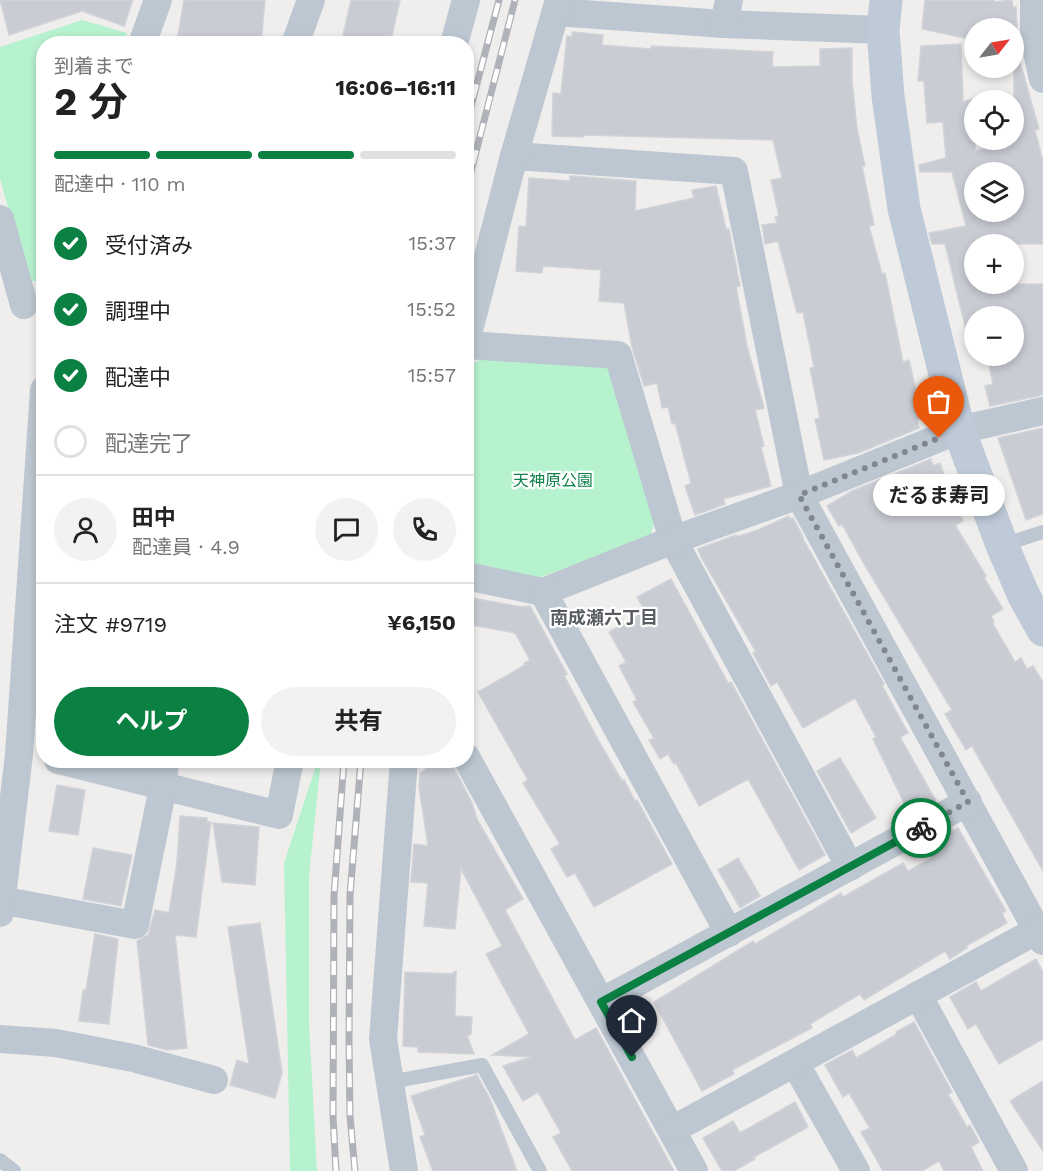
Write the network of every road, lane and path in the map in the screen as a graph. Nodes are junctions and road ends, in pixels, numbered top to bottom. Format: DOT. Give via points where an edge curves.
graph roads {
  1 [pos="158,0"];
  2 [pos="311,0"];
  3 [pos="466,0"];
  4 [pos="1034,0"];
  5 [pos="557,6"];
  6 [pos="726,12"];
  7 [pos="884,15"];
  8 [pos="145,36"];
  9 [pos="298,36"];
  10 [pos="456,36"];
  11 [pos="1043,79"];
  12 [pos="514,156"];
  13 [pos="0,219"];
  14 [pos="23,306"];
  15 [pos="474,313"];
  16 [pos="474,345"];
  17 [pos="1043,411"];
  18 [pos="959,430"];
  19 [pos="799,495"];
  20 [pos="36,517"];
  21 [pos="1043,532"];
  22 [pos="673,540"];
  23 [pos="1002,545"];
  24 [pos="474,578"];
  25 [pos="543,592"];
  26 [pos="1043,630"];
  27 [pos="21,756"];
  28 [pos="119,768"];
  29 [pos="288,768"];
  30 [pos="403,768"];
  31 [pos="472,768"];
  32 [pos="164,774"];
  33 [pos="968,802"];
  34 [pos="850,867"];
  35 [pos="1,904"];
  36 [pos="1041,932"];
  37 [pos="729,933"];
  38 [pos="918,995"];
  39 [pos="601,1002"];
  40 [pos="0,1039"];
  41 [pos="795,1063"];
  42 [pos="214,1080"];
  43 [pos="390,1082"];
  44 [pos="672,1130"];
  45 [pos="0,1160"];
  46 [pos="14,1171"];
  47 [pos="404,1171"];
  48 [pos="540,1171"];
  49 [pos="694,1171"];
  50 [pos="856,1171"];
  51 [pos="1014,1171"];
  1 -- 8 [label="street"];
  2 -- 9 [label="street"];
  3 -- 10 [label="street"];
  4 -- 11 [label="street" via="1034,39"];
  5 -- 6 [label="street"];
  5 -- 12 [label="street"];
  6 -- 7 [label="street"];
  7 -- 18 [label="street" via="888,96 904,209"];
  12 -- 15 [label="street"];
  12 -- 19 [label="street" via="734,171"];
  13 -- 14 [label="street"];
  16 -- 22 [label="street" via="618,355"];
  17 -- 18 [label="street"];
  18 -- 19 [label="street"];
  18 -- 23 [label="street"];
  19 -- 22 [label="street"];
  19 -- 33 [label="street"];
  20 -- 27 [label="street"];
  21 -- 23 [label="lane"];
  22 -- 25 [label="street"];
  22 -- 34 [label="street"];
  23 -- 26 [label="street"];
  24 -- 25 [label="street"];
  25 -- 37 [label="street"];
  27 -- 35 [label="street"];
  28 -- 32 [label="street"];
  29 -- 32 [label="street" via="279,816"];
  30 -- 43 [label="street" via="383,1039"];
  31 -- 39 [label="street"];
  32 -- 35 [label="street" via="135,925"];
  33 -- 34 [label="street"];
  33 -- 36 [label="street"];
  34 -- 37 [label="street"];
  36 -- 38 [label="street"];
  37 -- 39 [label="street"];
  38 -- 41 [label="street"];
  38 -- 51 [label="street"];
  39 -- 44 [label="street"];
  40 -- 42 [label="street" via="56,1043"];
  41 -- 44 [label="street"];
  41 -- 50 [label="street"];
  43 -- 47 [label="street"];
  43 -- 48 [label="lane" via="482,1065"];
  44 -- 49 [label="street"];
  45 -- 46 [label="lane"];
}
